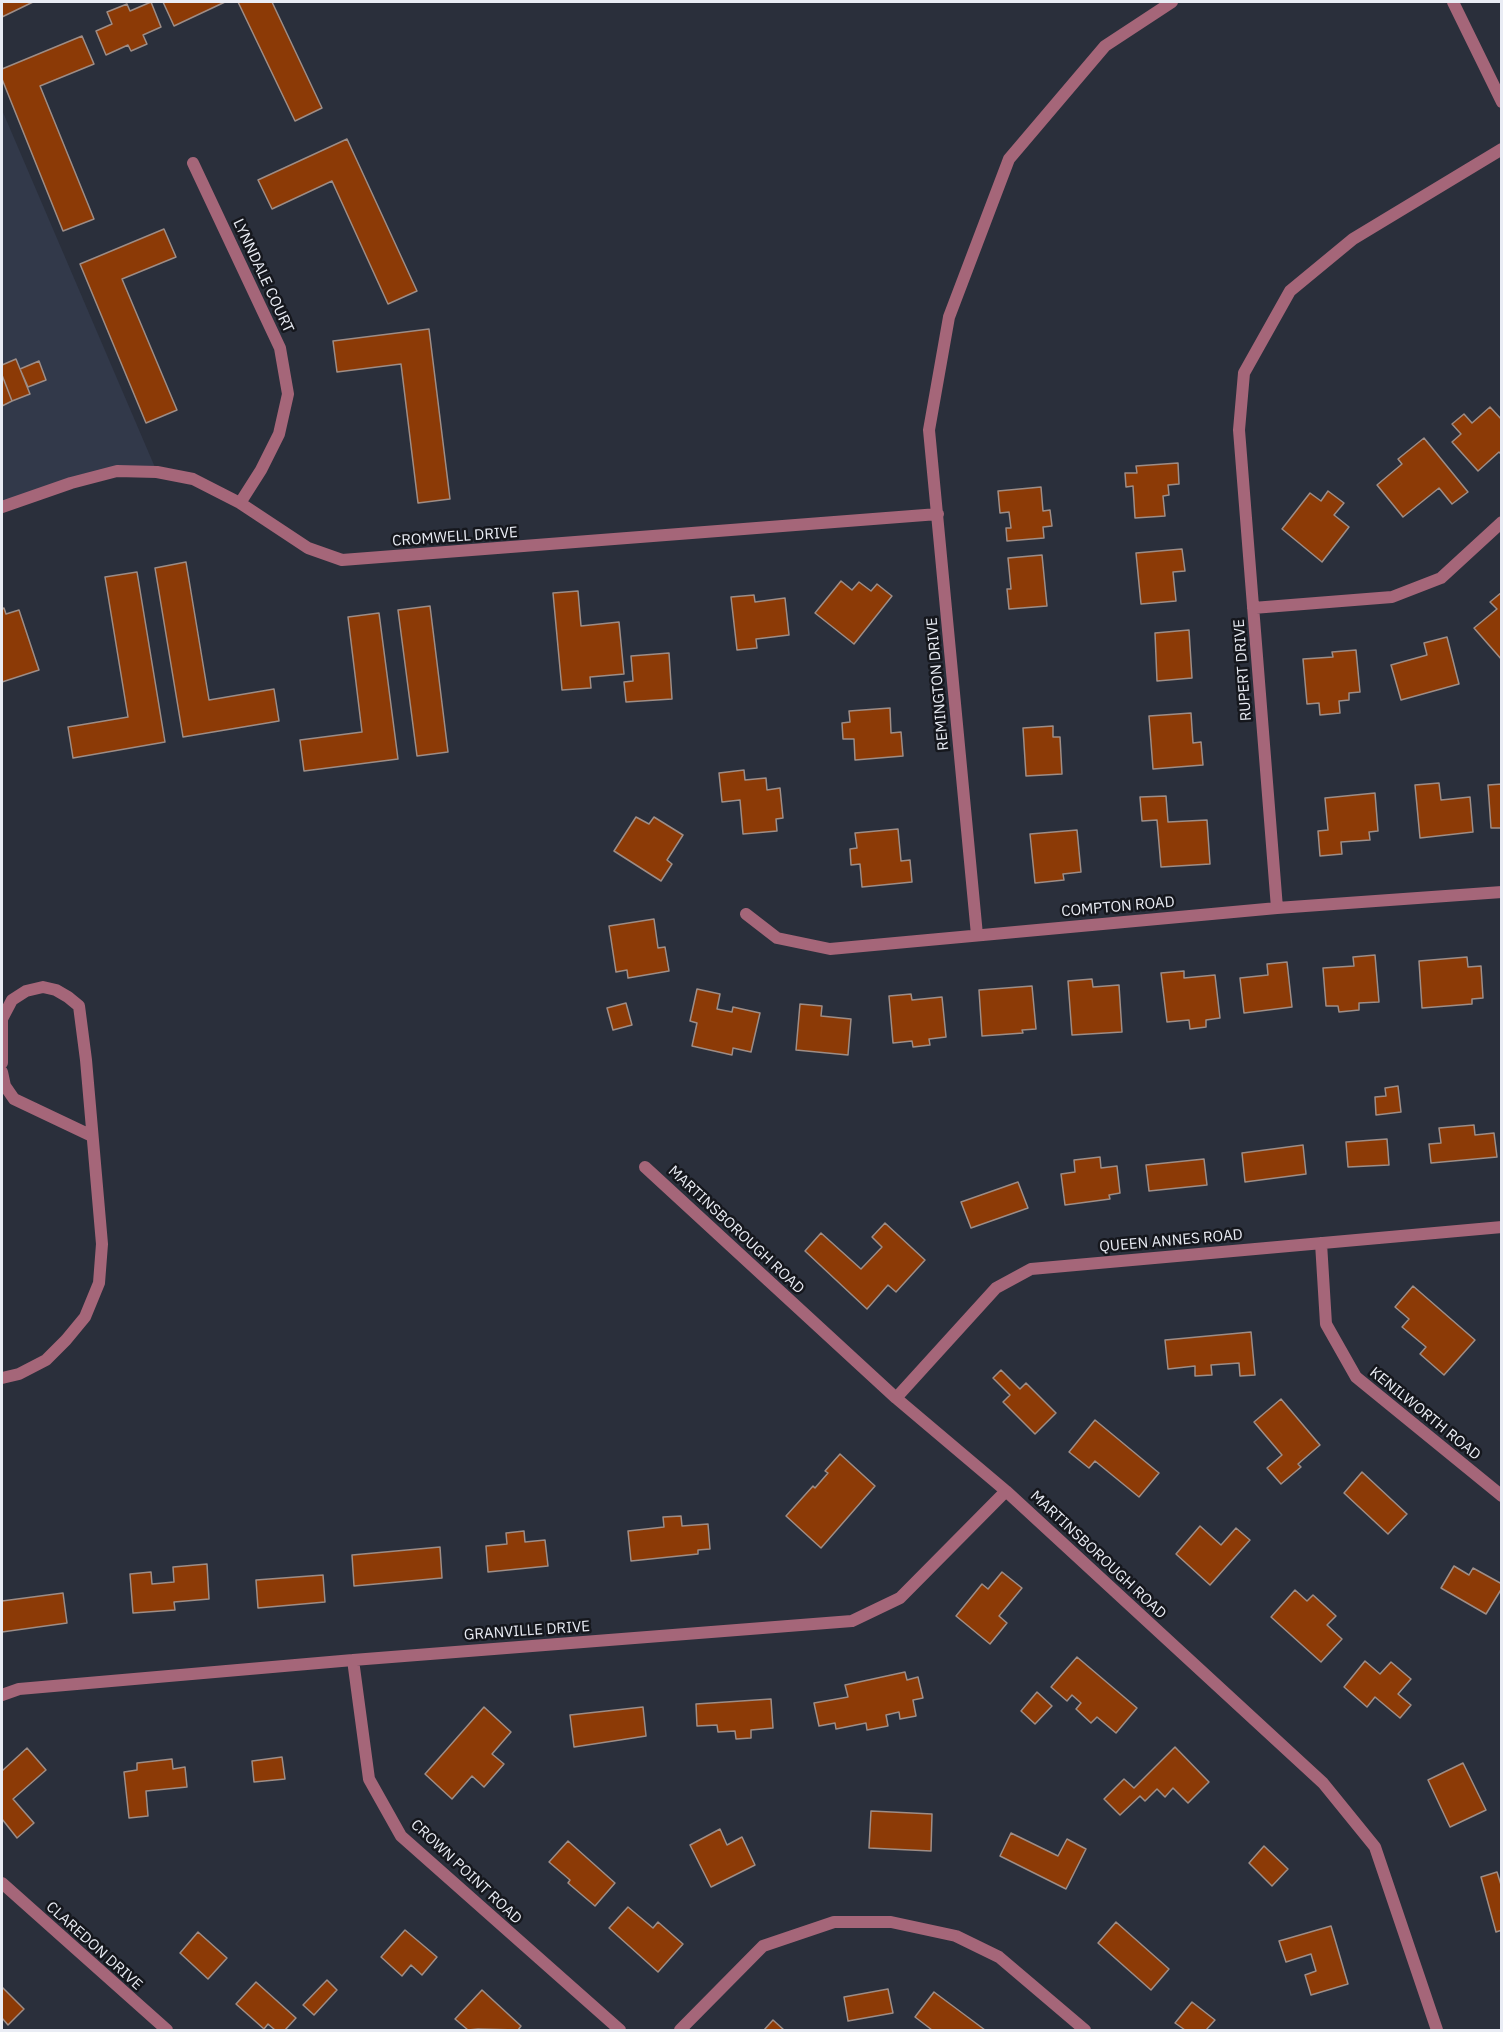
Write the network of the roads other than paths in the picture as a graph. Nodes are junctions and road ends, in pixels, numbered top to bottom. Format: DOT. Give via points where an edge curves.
graph roads {
  1 [pos="1172,2"];
  2 [pos="1453,2"];
  3 [pos="1502,102"];
  4 [pos="1502,149"];
  5 [pos="194,163"];
  6 [pos="240,502"];
  7 [pos="2,507"];
  8 [pos="938,514"];
  9 [pos="1502,522"];
  10 [pos="1253,608"];
  11 [pos="1502,892"];
  12 [pos="1277,908"];
  13 [pos="746,914"];
  14 [pos="977,935"];
  15 [pos="2,1063"];
  16 [pos="2,1072"];
  17 [pos="92,1136"];
  18 [pos="645,1167"];
  19 [pos="1502,1227"];
  20 [pos="1321,1243"];
  21 [pos="2,1378"];
  22 [pos="896,1398"];
  23 [pos="1006,1491"];
  24 [pos="1502,1496"];
  25 [pos="353,1660"];
  26 [pos="2,1695"];
  27 [pos="2,1883"];
  28 [pos="167,2031"];
  29 [pos="620,2031"];
  30 [pos="680,2031"];
  31 [pos="1085,2031"];
  32 [pos="1437,2031"];
  1 -- 8 [label="street, REMINGTON DRIVE" via="1105,46 1009,159 949,317 928,430"];
  2 -- 3 [label="street"];
  4 -- 10 [label="street, RUPERT DRIVE" via="1353,239 1290,291 1244,373 1239,430"];
  5 -- 6 [label="street, LYNNDALE COURT" via="280,348 288,394 279,434"];
  6 -- 7 [label="street, CROMWELL DRIVE" via="193,479 158,472 117,471"];
  6 -- 8 [label="street, CROMWELL DRIVE" via="308,548 342,560"];
  8 -- 14 [label="street, REMINGTON DRIVE"];
  9 -- 10 [label="street" via="1441,578 1392,597"];
  10 -- 12 [label="street, RUPERT DRIVE"];
  11 -- 12 [label="street, COMPTON ROAD"];
  12 -- 14 [label="street, COMPTON ROAD"];
  13 -- 14 [label="street, COMPTON ROAD" via="777,938 830,949"];
  15 -- 17 [label="street" via="2,1019 12,1000 43,987 68,997 79,1006"];
  16 -- 17 [label="street" via="4,1086 14,1100"];
  17 -- 21 [label="street" via="102,1244 99,1283 85,1317 46,1360"];
  18 -- 22 [label="street, MARTINSBOROUGH ROAD"];
  19 -- 20 [label="street, QUEEN ANNES ROAD"];
  20 -- 22 [label="street, QUEEN ANNES ROAD" via="1031,1269 996,1288"];
  20 -- 24 [label="street, KENILWORTH ROAD" via="1326,1324 1356,1377"];
  22 -- 23 [label="street, MARTINSBOROUGH ROAD"];
  23 -- 25 [label="street, GRANVILLE DRIVE" via="900,1598 852,1621"];
  23 -- 32 [label="street, MARTINSBOROUGH ROAD" via="1323,1783 1375,1847"];
  25 -- 26 [label="street, GRANVILLE DRIVE" via="19,1689"];
  25 -- 29 [label="street, CROWN POINT ROAD" via="369,1779 401,1836"];
  27 -- 28 [label="street, CLAREDON DRIVE"];
  30 -- 31 [label="street" via="763,1947 834,1922 891,1922 956,1936 999,1957"];
}
